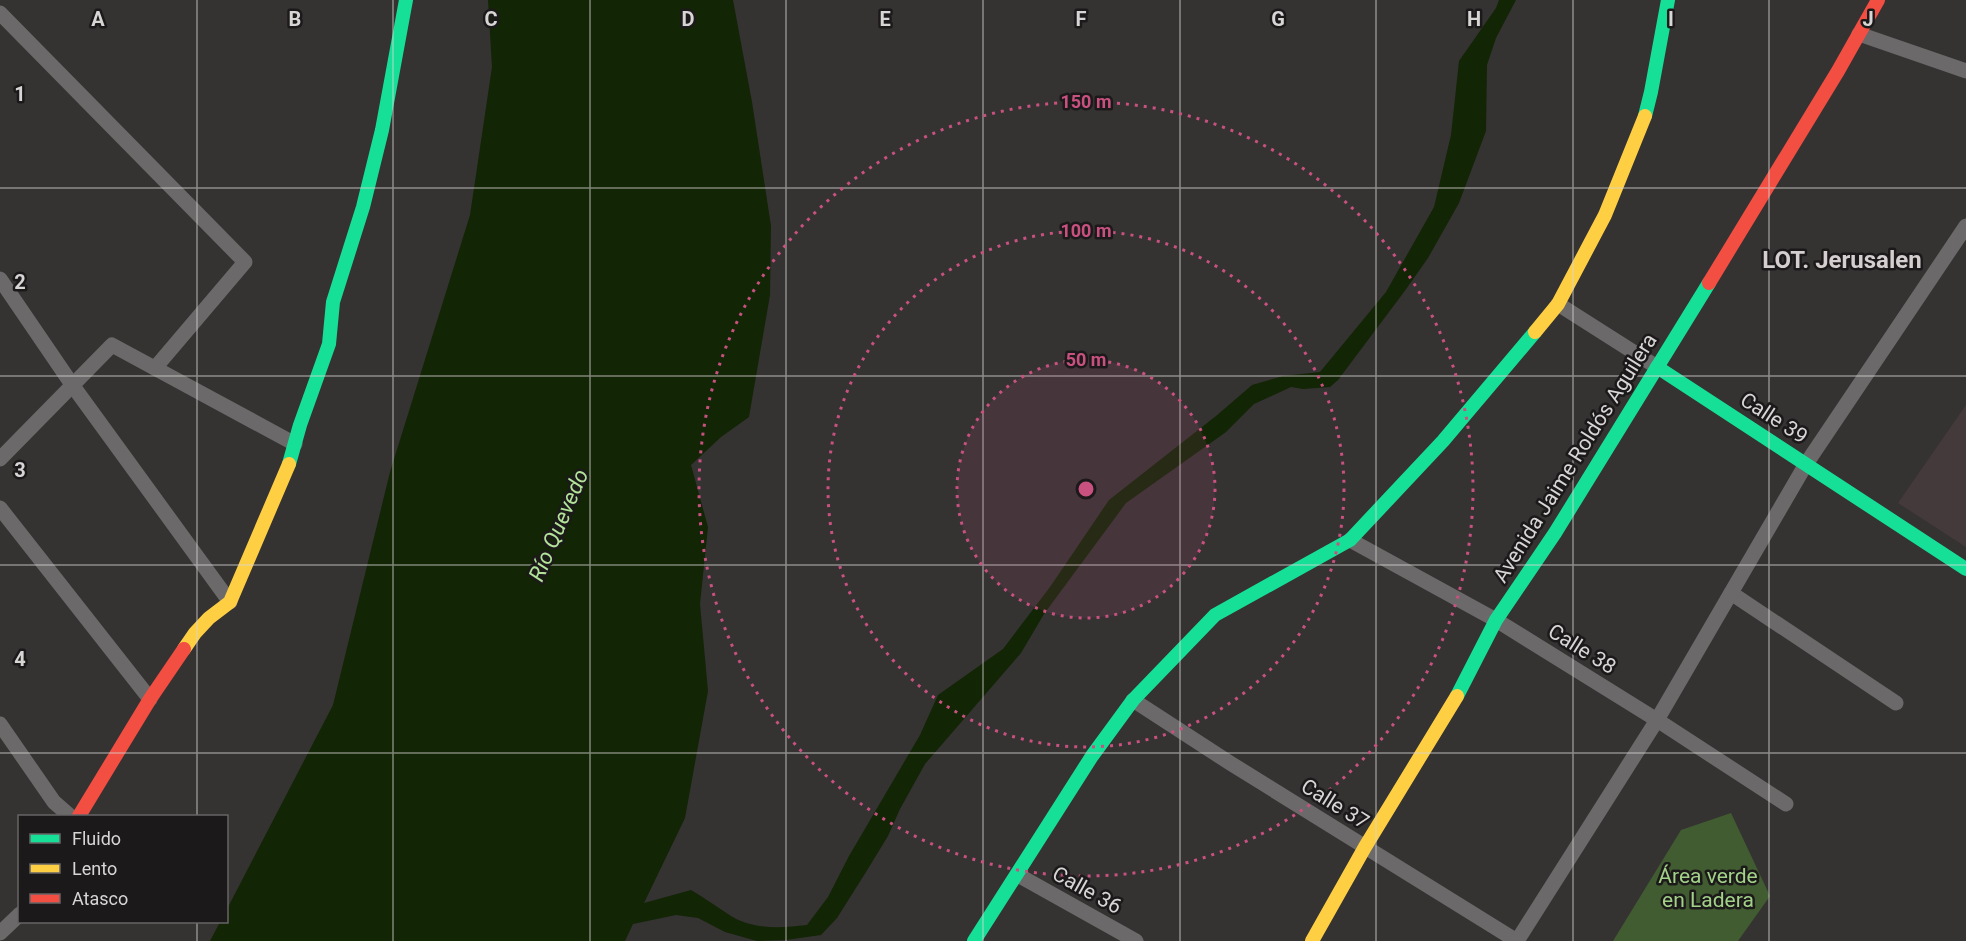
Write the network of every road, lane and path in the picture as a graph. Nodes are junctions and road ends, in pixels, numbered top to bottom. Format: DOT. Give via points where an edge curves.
graph roads {
  1 [pos="406,0"];
  2 [pos="1668,0"];
  3 [pos="1878,0"];
  4 [pos="0,13"];
  5 [pos="1859,34"];
  6 [pos="1966,71"];
  7 [pos="1966,226"];
  8 [pos="0,279"];
  9 [pos="1558,304"];
  10 [pos="1657,367"];
  11 [pos="155,368"];
  12 [pos="73,386"];
  13 [pos="295,444"];
  14 [pos="0,459"];
  15 [pos="1806,464"];
  16 [pos="0,508"];
  17 [pos="1350,540"];
  18 [pos="1966,569"];
  19 [pos="1731,593"];
  20 [pos="230,602"];
  21 [pos="1496,620"];
  22 [pos="150,699"];
  23 [pos="1133,700"];
  24 [pos="1896,703"];
  25 [pos="1658,720"];
  26 [pos="0,724"];
  27 [pos="1786,804"];
  28 [pos="69,815"];
  29 [pos="80,815"];
  30 [pos="1365,847"];
  31 [pos="1018,875"];
  32 [pos="18,916"];
  33 [pos="0,933"];
  34 [pos="974,941"];
  35 [pos="1136,941"];
  36 [pos="1312,941"];
  37 [pos="1517,941"];
  1 -- 13 [label="street" via="382,129 333,302 329,344"];
  2 -- 9 [label="street" via="1643,122 1605,215"];
  3 -- 5 [label="street, Avenida Jaime Roldós Aguilera"];
  4 -- 11 [label="street" via="245,262"];
  5 -- 6 [label="street"];
  5 -- 10 [label="street, Avenida Jaime Roldós Aguilera"];
  7 -- 15 [label="street"];
  8 -- 12 [label="street"];
  9 -- 10 [label="street, Calle 39"];
  9 -- 17 [label="street" via="1443,441"];
  10 -- 15 [label="street, Calle 39"];
  10 -- 21 [label="street, Avenida Jaime Roldós Aguilera" via="1555,533"];
  11 -- 12 [label="street" via="112,345"];
  11 -- 13 [label="street"];
  12 -- 14 [label="street"];
  12 -- 20 [label="street"];
  13 -- 20 [label="street"];
  15 -- 18 [label="street, Calle 39"];
  15 -- 19 [label="street"];
  16 -- 22 [label="street"];
  17 -- 21 [label="street, Calle 38"];
  17 -- 23 [label="street" via="1215,615"];
  19 -- 24 [label="street"];
  19 -- 25 [label="street"];
  20 -- 22 [label="street" via="195,633"];
  21 -- 25 [label="street, Calle 38"];
  21 -- 30 [label="street, Avenida Jaime Roldós Aguilera" via="1465,682"];
  22 -- 29 [label="street"];
  23 -- 30 [label="street, Calle 37"];
  23 -- 31 [label="street" via="1092,756"];
  25 -- 27 [label="street, Calle 38"];
  25 -- 37 [label="street"];
  26 -- 28 [label="street" via="54,802"];
  30 -- 36 [label="street, Avenida Jaime Roldós Aguilera"];
  30 -- 37 [label="street, Calle 37"];
  31 -- 34 [label="street"];
  31 -- 35 [label="street, Calle 36"];
  32 -- 33 [label="street"];
}
